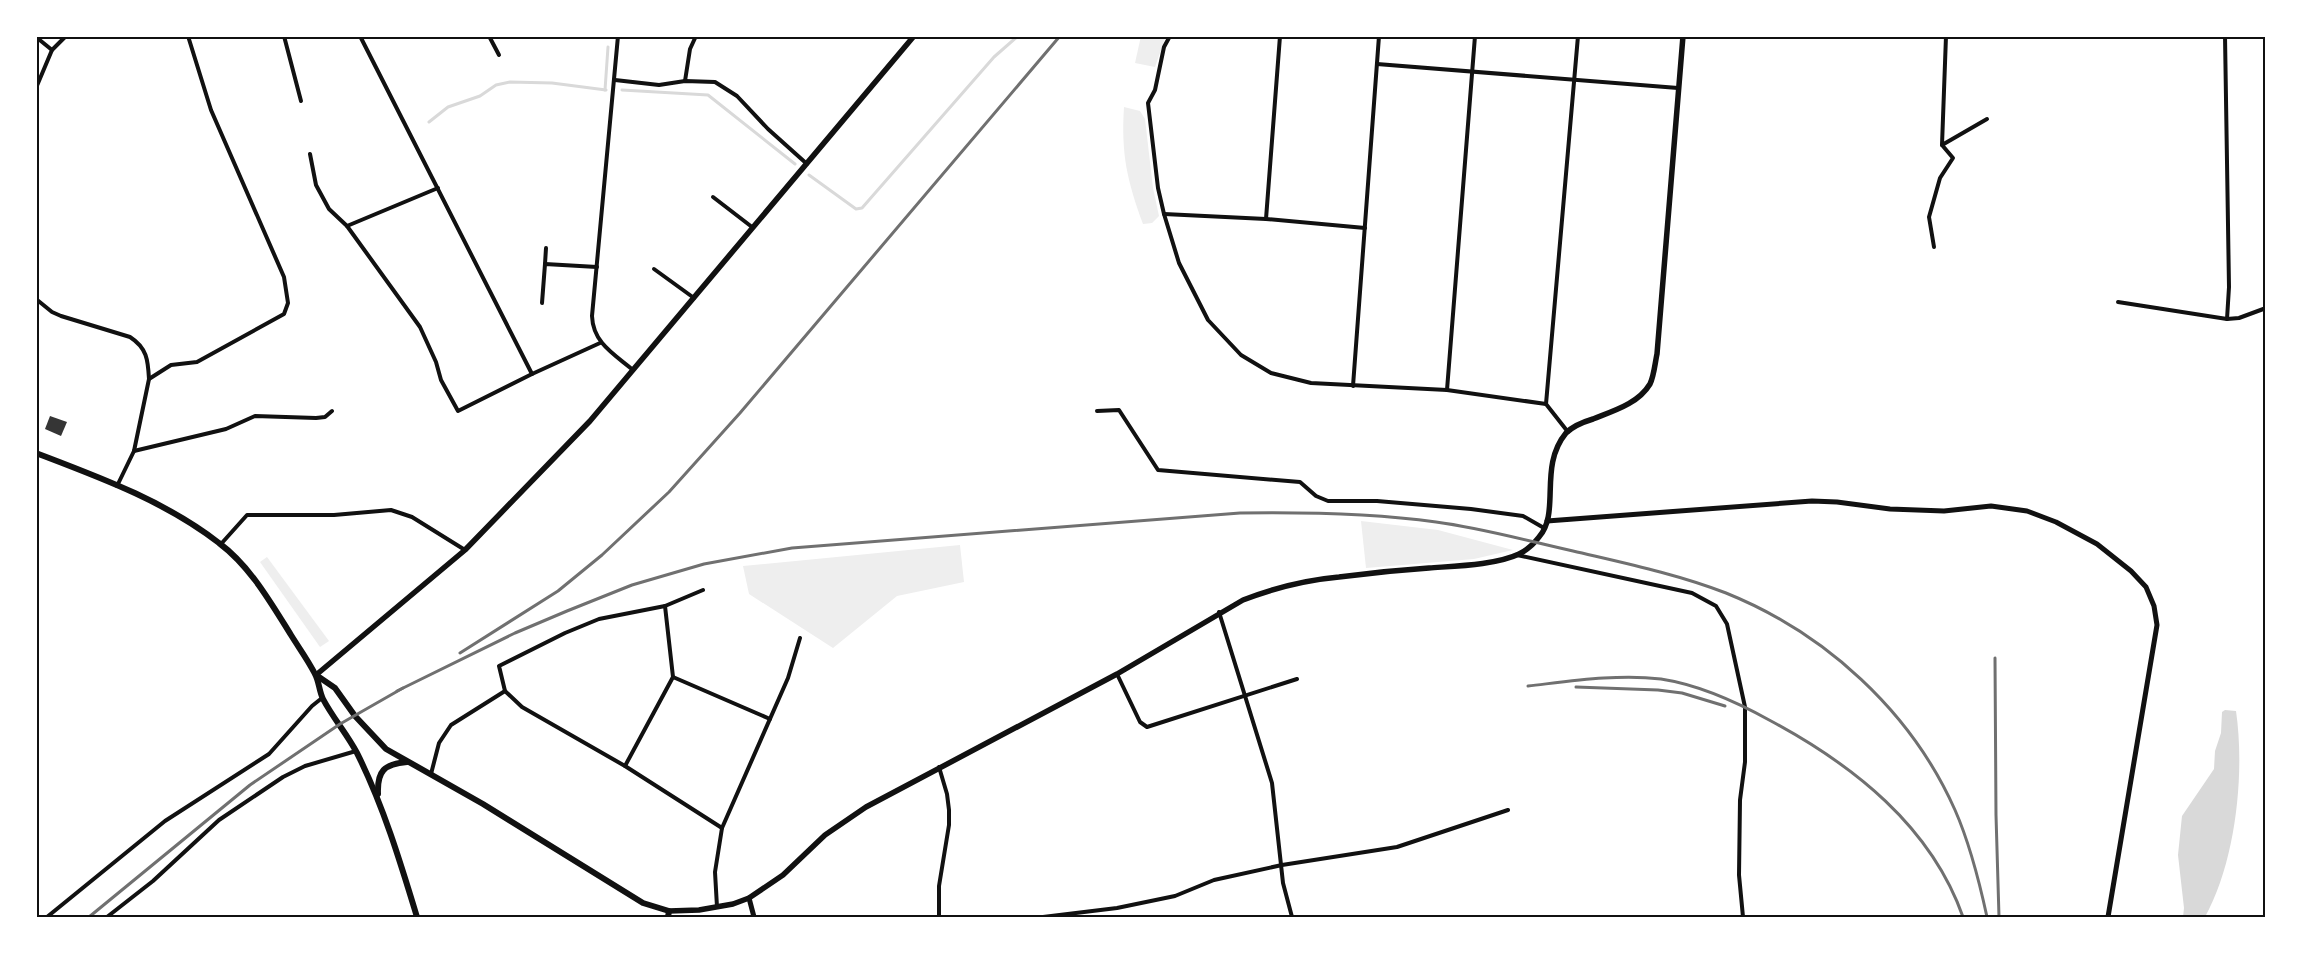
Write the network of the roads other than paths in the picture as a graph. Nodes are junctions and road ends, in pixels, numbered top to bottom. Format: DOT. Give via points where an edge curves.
graph roads {
  1 [pos="66,36"];
  2 [pos="188,36"];
  3 [pos="284,36"];
  4 [pos="360,36"];
  5 [pos="489,36"];
  6 [pos="618,36"];
  7 [pos="696,36"];
  8 [pos="914,36"];
  9 [pos="1170,36"];
  10 [pos="1280,36"];
  11 [pos="1379,36"];
  12 [pos="1475,36"];
  13 [pos="1578,36"];
  14 [pos="1682,36"];
  15 [pos="1946,36"];
  16 [pos="2226,36"];
  17 [pos="36,38"];
  18 [pos="52,50"];
  19 [pos="498,55"];
  20 [pos="1377,64"];
  21 [pos="1472,70"];
  22 [pos="615,80"];
  23 [pos="1574,80"];
  24 [pos="685,82"];
  25 [pos="36,88"];
  26 [pos="1678,88"];
  27 [pos="301,101"];
  28 [pos="1987,119"];
  29 [pos="1942,145"];
  30 [pos="310,154"];
  31 [pos="807,164"];
  32 [pos="438,188"];
  33 [pos="713,197"];
  34 [pos="1164,214"];
  35 [pos="1266,219"];
  36 [pos="347,226"];
  37 [pos="752,227"];
  38 [pos="1365,228"];
  39 [pos="1934,247"];
  40 [pos="546,248"];
  41 [pos="545,264"];
  42 [pos="597,267"];
  43 [pos="654,268"];
  44 [pos="694,298"];
  45 [pos="36,299"];
  46 [pos="2118,302"];
  47 [pos="542,303"];
  48 [pos="2266,308"];
  49 [pos="2227,318"];
  50 [pos="600,344"];
  51 [pos="634,371"];
  52 [pos="532,374"];
  53 [pos="149,378"];
  54 [pos="1353,386"];
  55 [pos="1447,390"];
  56 [pos="1546,404"];
  57 [pos="332,411"];
  58 [pos="1097,411"];
  59 [pos="1568,432"];
  60 [pos="134,451"];
  61 [pos="36,453"];
  62 [pos="117,486"];
  63 [pos="1547,521"];
  64 [pos="1544,528"];
  65 [pos="221,544"];
  66 [pos="465,550"];
  67 [pos="1517,555"];
  68 [pos="703,590"];
  69 [pos="665,606"];
  70 [pos="1219,612"];
  71 [pos="800,638"];
  72 [pos="1117,674"];
  73 [pos="316,675"];
  74 [pos="673,677"];
  75 [pos="1297,679"];
  76 [pos="505,690"];
  77 [pos="1246,694"];
  78 [pos="322,698"];
  79 [pos="770,718"];
  80 [pos="356,751"];
  81 [pos="406,762"];
  82 [pos="625,766"];
  83 [pos="939,767"];
  84 [pos="431,774"];
  85 [pos="378,798"];
  86 [pos="1508,810"];
  87 [pos="722,828"];
  88 [pos="1282,864"];
  89 [pos="749,898"];
  90 [pos="717,906"];
  91 [pos="668,914"];
  92 [pos="47,917"];
  93 [pos="107,917"];
  94 [pos="417,917"];
  95 [pos="754,917"];
  96 [pos="939,917"];
  97 [pos="1043,917"];
  98 [pos="1292,917"];
  99 [pos="1743,917"];
  100 [pos="2108,917"];
  1 -- 18 [label="street"];
  2 -- 53 [label="street" via="211,110 284,277 288,303 284,314 197,362 171,365"];
  3 -- 27 [label="street"];
  4 -- 32 [label="street"];
  5 -- 19 [label="street"];
  6 -- 22 [label="street"];
  7 -- 24 [label="street" via="690,49"];
  8 -- 31 [label="main road"];
  9 -- 34 [label="street" via="1164,47 1155,90 1148,103"];
  10 -- 35 [label="street"];
  11 -- 20 [label="street"];
  12 -- 21 [label="street"];
  13 -- 23 [label="street"];
  14 -- 26 [label="main road"];
  15 -- 29 [label="street"];
  16 -- 49 [label="street"];
  17 -- 18 [label="street"];
  18 -- 25 [label="street"];
  20 -- 21 [label="street"];
  20 -- 38 [label="street"];
  21 -- 23 [label="street"];
  21 -- 55 [label="street"];
  22 -- 24 [label="street" via="659,85"];
  22 -- 42 [label="street"];
  23 -- 26 [label="street"];
  23 -- 56 [label="street"];
  24 -- 31 [label="street" via="715,82 737,96"];
  26 -- 59 [label="main road" via="1657,354 1650,383 1640,396 1625,406 1578,424"];
  28 -- 29 [label="street"];
  29 -- 39 [label="street" via="1953,158 1940,178 1929,217"];
  30 -- 36 [label="street" via="316,185 329,209"];
  31 -- 37 [label="main road"];
  32 -- 36 [label="street"];
  32 -- 52 [label="street"];
  33 -- 37 [label="street"];
  34 -- 35 [label="street"];
  34 -- 54 [label="street" via="1179,263 1208,320 1241,355 1271,373 1311,383"];
  35 -- 38 [label="street"];
  36 -- 52 [label="street" via="420,327 441,380 458,411"];
  37 -- 44 [label="main road"];
  38 -- 54 [label="street"];
  40 -- 41 [label="street"];
  41 -- 42 [label="street"];
  41 -- 47 [label="street"];
  42 -- 50 [label="street" via="592,316"];
  43 -- 44 [label="street"];
  44 -- 51 [label="main road"];
  45 -- 53 [label="street" via="52,312 130,337 148,360"];
  46 -- 49 [label="street"];
  48 -- 49 [label="street" via="2239,318"];
  50 -- 51 [label="street"];
  50 -- 52 [label="street"];
  51 -- 66 [label="main road"];
  53 -- 60 [label="street"];
  54 -- 55 [label="street"];
  55 -- 56 [label="street"];
  56 -- 59 [label="street"];
  57 -- 60 [label="street" via="325,417 316,418 255,416 226,429"];
  58 -- 64 [label="street" via="1119,410 1158,470 1300,482 1316,496 1328,501 1377,501 1497,512 1523,516"];
  59 -- 63 [label="main road" via="1555,450 1551,464"];
  60 -- 62 [label="street"];
  61 -- 62 [label="main road"];
  62 -- 65 [label="main road" via="177,514"];
  63 -- 64 [label="main road"];
  63 -- 100 [label="street" via="1812,501 1944,511 1991,506 2027,511 2097,544 2146,587 2157,625"];
  64 -- 67 [label="main road" via="1535,542"];
  65 -- 66 [label="street" via="247,515 391,510 412,518"];
  65 -- 73 [label="main road" via="253,579"];
  66 -- 73 [label="main road"];
  67 -- 70 [label="main road" via="1472,565 1337,577 1297,584 1264,591"];
  67 -- 99 [label="street" via="1692,593 1716,606 1727,624 1745,707 1739,876"];
  68 -- 69 [label="street"];
  69 -- 74 [label="street"];
  69 -- 76 [label="street" via="599,620 499,666"];
  70 -- 72 [label="main road"];
  70 -- 77 [label="street"];
  71 -- 79 [label="street" via="788,678"];
  72 -- 77 [label="street" via="1140,722 1146,727"];
  72 -- 83 [label="main road"];
  73 -- 78 [label="main road"];
  73 -- 81 [label="main road" via="335,688 370,734"];
  74 -- 79 [label="street"];
  74 -- 82 [label="street"];
  75 -- 77 [label="street"];
  76 -- 82 [label="street" via="522,706"];
  76 -- 84 [label="street" via="452,725 439,743"];
  77 -- 88 [label="street" via="1272,784"];
  78 -- 80 [label="main road"];
  78 -- 92 [label="street" via="269,754 165,821"];
  79 -- 87 [label="street"];
  80 -- 85 [label="main road"];
  80 -- 93 [label="street" via="305,766 283,777 219,820 153,881"];
  81 -- 84 [label="main road"];
  81 -- 85 [label="main road" via="394,763 380,774"];
  82 -- 87 [label="street"];
  83 -- 89 [label="main road" via="844,820 783,875"];
  83 -- 96 [label="street" via="949,810 939,886"];
  84 -- 91 [label="main road" via="643,903"];
  85 -- 94 [label="main road"];
  86 -- 88 [label="street" via="1397,847"];
  87 -- 90 [label="street" via="715,872"];
  88 -- 97 [label="street" via="1214,880 1175,896 1117,908"];
  88 -- 98 [label="street" via="1282,883"];
  89 -- 90 [label="main road"];
  89 -- 95 [label="street"];
  90 -- 91 [label="main road"];
}
